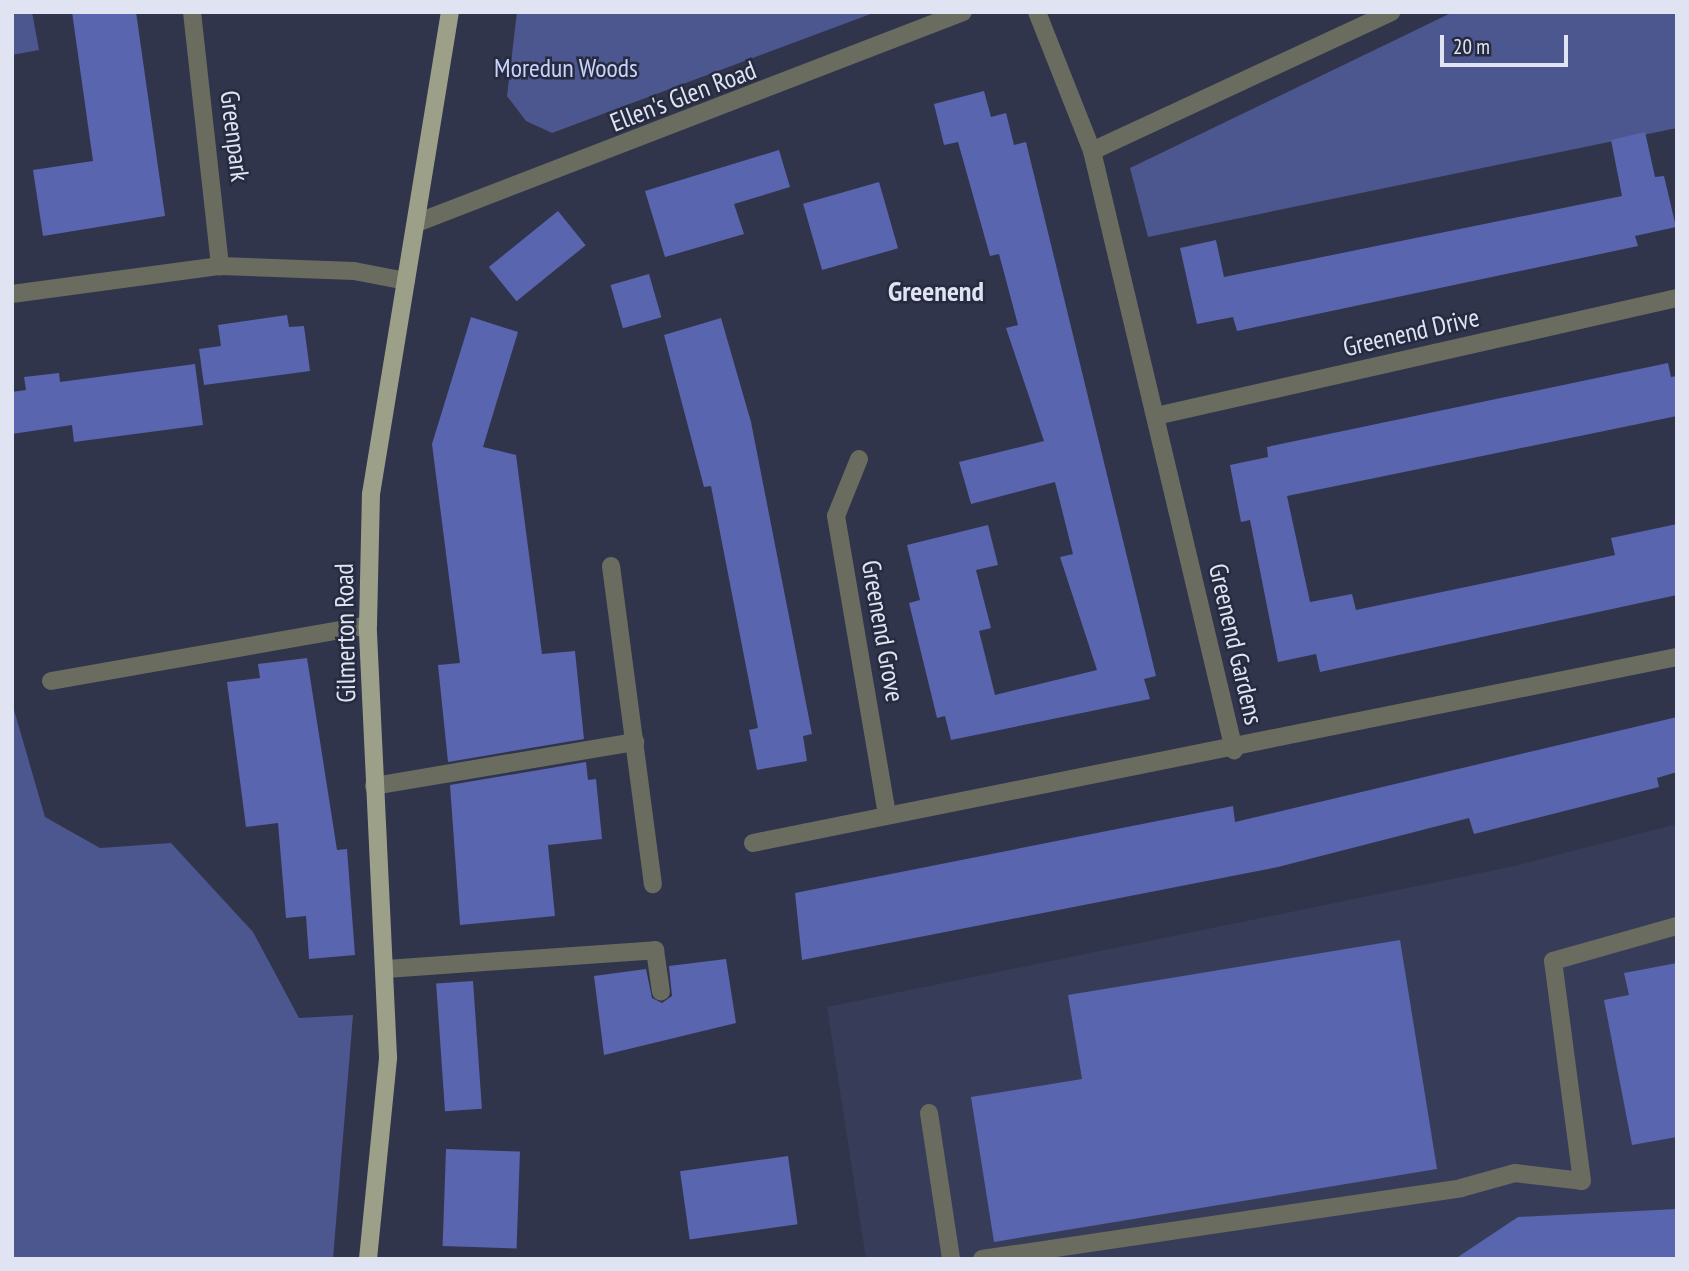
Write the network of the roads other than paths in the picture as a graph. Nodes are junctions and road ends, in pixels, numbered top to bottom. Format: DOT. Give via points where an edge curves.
graph roads {
  1 [pos="192,12"];
  2 [pos="450,12"];
  3 [pos="963,12"];
  4 [pos="1037,12"];
  5 [pos="1391,12"];
  6 [pos="1092,151"];
  7 [pos="419,222"];
  8 [pos="220,266"];
  9 [pos="405,281"];
  10 [pos="12,294"];
  11 [pos="1677,298"];
  12 [pos="1156,416"];
  13 [pos="859,459"];
  14 [pos="611,566"];
  15 [pos="368,625"];
  16 [pos="1677,657"];
  17 [pos="51,681"];
  18 [pos="635,742"];
  19 [pos="1234,750"];
  20 [pos="374,786"];
  21 [pos="887,815"];
  22 [pos="753,843"];
  23 [pos="653,884"];
  24 [pos="1677,926"];
  25 [pos="386,970"];
  26 [pos="660,992"];
  27 [pos="929,1113"];
  28 [pos="368,1259"];
  29 [pos="951,1259"];
  30 [pos="982,1259"];
  1 -- 8 [label="street, Greenpark"];
  2 -- 7 [label="main road, Gilmerton Road"];
  3 -- 7 [label="street, Ellen's Glen Road"];
  4 -- 6 [label="street, Greenend Gardens"];
  5 -- 6 [label="street"];
  6 -- 12 [label="street, Greenend Gardens"];
  7 -- 9 [label="main road, Gilmerton Road"];
  8 -- 9 [label="street" via="354,271"];
  8 -- 10 [label="street"];
  9 -- 15 [label="main road, Gilmerton Road" via="371,494"];
  11 -- 12 [label="street, Greenend Drive"];
  12 -- 19 [label="street, Greenend Gardens"];
  13 -- 21 [label="street, Greenend Grove" via="836,516"];
  14 -- 18 [label="street"];
  15 -- 17 [label="street"];
  15 -- 20 [label="main road, Gilmerton Road"];
  16 -- 19 [label="street, Greenend Gardens"];
  18 -- 20 [label="street"];
  18 -- 23 [label="street"];
  19 -- 21 [label="street"];
  20 -- 25 [label="main road, Gilmerton Road"];
  21 -- 22 [label="street"];
  24 -- 30 [label="street" via="1553,961 1582,1181 1515,1173 1461,1188"];
  25 -- 26 [label="street" via="655,950"];
  25 -- 28 [label="main road, Gilmerton Road" via="384,1151"];
  27 -- 29 [label="street"];
}
